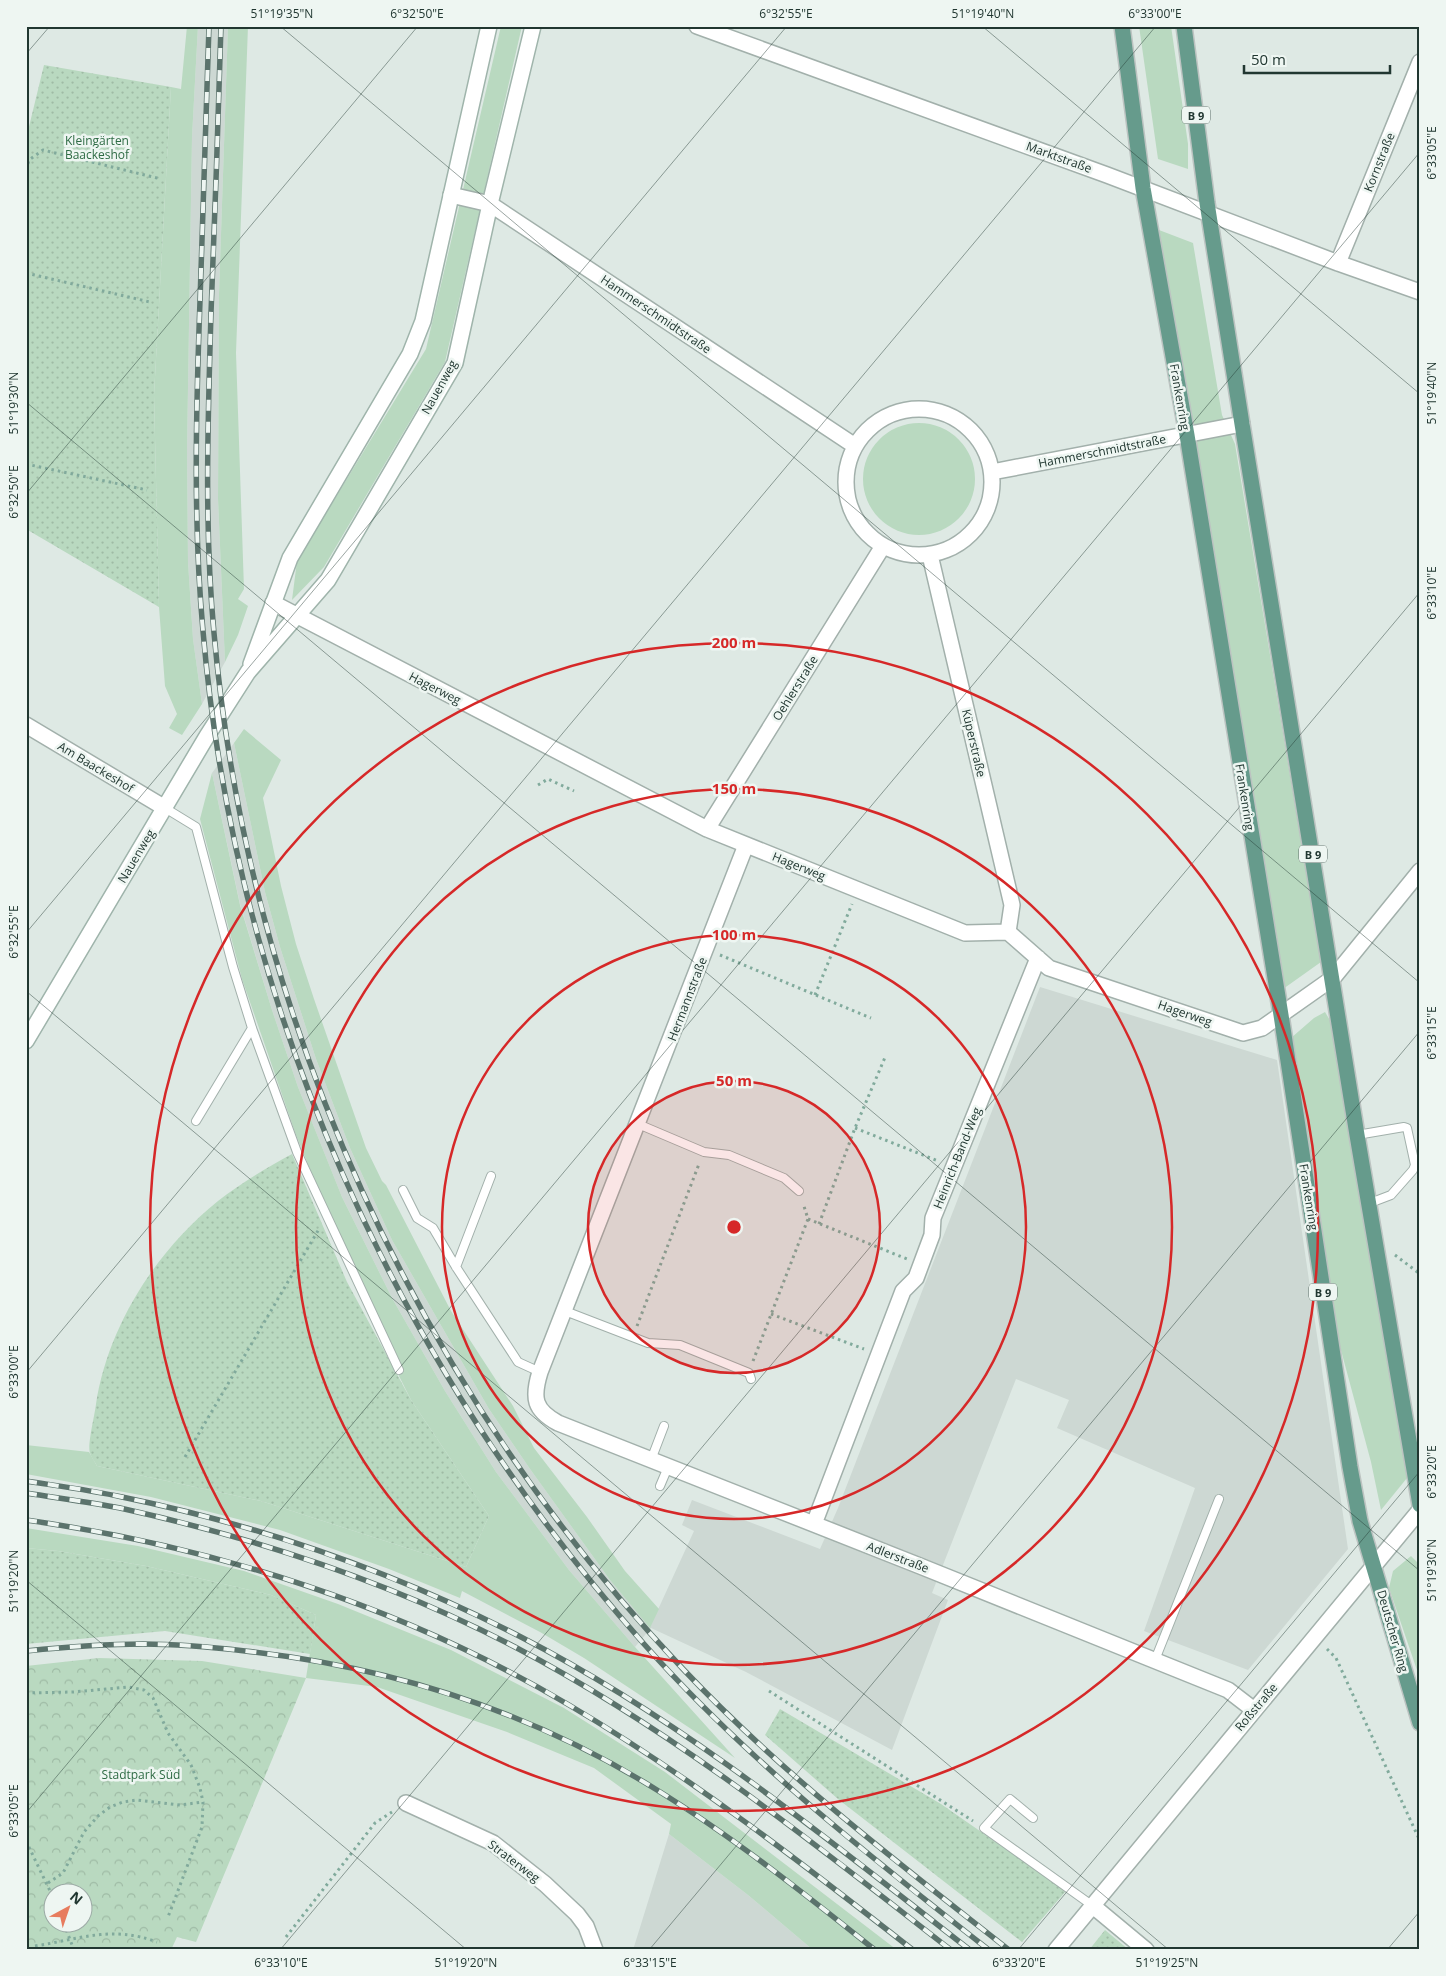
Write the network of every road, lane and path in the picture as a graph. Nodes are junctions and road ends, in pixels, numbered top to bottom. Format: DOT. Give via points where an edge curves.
graph roads {
  1 [pos="489,26"];
  2 [pos="533,26"];
  3 [pos="698,26"];
  4 [pos="1122,26"];
  5 [pos="1184,26"];
  6 [pos="1420,62"];
  7 [pos="26,170"];
  8 [pos="161,178"];
  9 [pos="1143,188"];
  10 [pos="451,195"];
  11 [pos="490,204"];
  12 [pos="1208,212"];
  13 [pos="1338,263"];
  14 [pos="26,273"];
  15 [pos="1420,292"];
  16 [pos="150,302"];
  17 [pos="1242,424"];
  18 [pos="1186,435"];
  19 [pos="855,446"];
  20 [pos="26,464"];
  21 [pos="992,472"];
  22 [pos="147,490"];
  23 [pos="883,546"];
  24 [pos="930,555"];
  25 [pos="273,603"];
  26 [pos="297,616"];
  27 [pos="248,672"];
  28 [pos="26,725"];
  29 [pos="538,785"];
  30 [pos="574,791"];
  31 [pos="165,808"];
  32 [pos="707,829"];
  33 [pos="746,845"];
  34 [pos="1420,871"];
  35 [pos="856,889"];
  36 [pos="1008,932"];
  37 [pos="706,949"];
  38 [pos="1038,958"];
  39 [pos="1333,978"];
  40 [pos="814,995"];
  41 [pos="1281,1014"];
  42 [pos="871,1018"];
  43 [pos="252,1028"];
  44 [pos="26,1041"];
  45 [pos="886,1055"];
  46 [pos="196,1121"];
  47 [pos="638,1124"];
  48 [pos="855,1128"];
  49 [pos="1357,1135"];
  50 [pos="704,1152"];
  51 [pos="954,1167"];
  52 [pos="491,1176"];
  53 [pos="403,1190"];
  54 [pos="799,1191"];
  55 [pos="1370,1203"];
  56 [pos="808,1219"];
  57 [pos="329,1223"];
  58 [pos="818,1224"];
  59 [pos="1376,1246"];
  60 [pos="922,1264"];
  61 [pos="456,1268"];
  62 [pos="1420,1274"];
  63 [pos="564,1311"];
  64 [pos="771,1314"];
  65 [pos="633,1337"];
  66 [pos="878,1355"];
  67 [pos="399,1370"];
  68 [pos="540,1372"];
  69 [pos="750,1376"];
  70 [pos="539,1409"];
  71 [pos="664,1426"];
  72 [pos="185,1457"];
  73 [pos="651,1460"];
  74 [pos="668,1467"];
  75 [pos="660,1486"];
  76 [pos="1219,1499"];
  77 [pos="1420,1505"];
  78 [pos="1420,1510"];
  79 [pos="814,1524"];
  80 [pos="1374,1567"];
  81 [pos="1315,1637"];
  82 [pos="1155,1660"];
  83 [pos="769,1692"];
  84 [pos="26,1693"];
  85 [pos="1254,1710"];
  86 [pos="1420,1723"];
  87 [pos="203,1802"];
  88 [pos="406,1802"];
  89 [pos="1033,1818"];
  90 [pos="984,1828"];
  91 [pos="26,1841"];
  92 [pos="1420,1841"];
  93 [pos="48,1883"];
  94 [pos="1093,1906"];
  95 [pos="168,1916"];
  96 [pos="68,1934"];
  97 [pos="286,1937"];
  98 [pos="71,1941"];
  99 [pos="157,1942"];
  100 [pos="35,1946"];
  101 [pos="74,1950"];
  102 [pos="595,1950"];
  103 [pos="1056,1950"];
  104 [pos="1146,1950"];
  1 -- 10 [label="street, Nauenweg"];
  2 -- 11 [label="street, Nauenweg"];
  3 -- 9 [label="street, Marktstraße"];
  4 -- 9 [label="main road, Frankenring / B 9"];
  5 -- 12 [label="main road, B 9"];
  6 -- 13 [label="street, Kornstraße"];
  7 -- 8 [label="path" via="29,160 43,150"];
  9 -- 12 [label="street, Marktstraße"];
  9 -- 18 [label="main road, Frankenring / B 9"];
  10 -- 11 [label="street, Hammerschmidtstraße"];
  10 -- 25 [label="street, Nauenweg" via="422,321 410,354 290,558"];
  11 -- 19 [label="street, Hammerschmidtstraße"];
  11 -- 26 [label="street, Nauenweg" via="455,363 328,580"];
  12 -- 13 [label="street, Marktstraße"];
  12 -- 17 [label="main road, B 9"];
  13 -- 15 [label="street, Marktstraße"];
  14 -- 16 [label="path"];
  17 -- 18 [label="street, Hammerschmidtstraße"];
  17 -- 39 [label="main road, B 9"];
  18 -- 21 [label="street, Hammerschmidtstraße"];
  18 -- 41 [label="main road, Frankenring / B 9"];
  19 -- 21 [label="street" via="873,425 896,412 914,408 932,410 950,415 966,425 987,454"];
  19 -- 23 [label="street" via="846,473 848,502 856,519"];
  20 -- 22 [label="path"];
  21 -- 24 [label="street" via="992,491 978,526 965,540"];
  23 -- 24 [label="street" via="914,556"];
  23 -- 32 [label="street, Oehlerstraße"];
  24 -- 36 [label="street, Küperstraße" via="1012,905"];
  25 -- 26 [label="street, Hagerweg"];
  25 -- 27 [label="street, Nauenweg"];
  26 -- 27 [label="street, Nauenweg"];
  26 -- 32 [label="street, Hagerweg"];
  27 -- 31 [label="street, Nauenweg"];
  28 -- 31 [label="street, Am Baackeshof"];
  29 -- 30 [label="path" via="548,778"];
  31 -- 43 [label="lane" via="196,827"];
  31 -- 44 [label="street, Nauenweg"];
  32 -- 33 [label="street, Hagerweg"];
  33 -- 35 [label="street, Hagerweg"];
  33 -- 37 [label="street, Hermannstraße"];
  34 -- 39 [label="street, Hagerweg"];
  35 -- 36 [label="street, Hagerweg" via="965,933"];
  35 -- 40 [label="path"];
  36 -- 38 [label="street, Hagerweg"];
  37 -- 40 [label="path"];
  37 -- 47 [label="street, Hermannstraße"];
  38 -- 41 [label="street, Hagerweg" via="1049,968 1243,1033 1262,1028"];
  38 -- 51 [label="street, Heinrich-Band-Weg"];
  39 -- 41 [label="street, Hagerweg"];
  39 -- 49 [label="main road, B 9"];
  40 -- 42 [label="path"];
  41 -- 80 [label="main road, Frankenring / B 9" via="1352,1476 1360,1520"];
  43 -- 46 [label="lane"];
  43 -- 57 [label="lane" via="297,1152"];
  45 -- 48 [label="path"];
  47 -- 50 [label="lane"];
  47 -- 63 [label="street, Hermannstraße"];
  48 -- 51 [label="path"];
  48 -- 58 [label="path"];
  49 -- 55 [label="main road, B 9"];
  49 -- 55 [label="lane" via="1407,1128 1415,1165 1391,1195"];
  50 -- 54 [label="lane" via="729,1155 784,1178"];
  50 -- 65 [label="path"];
  51 -- 60 [label="street, Heinrich-Band-Weg" via="933,1218 932,1235"];
  52 -- 61 [label="lane"];
  53 -- 61 [label="lane" via="417,1218 432,1228"];
  54 -- 56 [label="path"];
  55 -- 59 [label="main road, B 9"];
  56 -- 58 [label="path"];
  56 -- 64 [label="path"];
  57 -- 67 [label="lane"];
  57 -- 72 [label="path" via="320,1228"];
  58 -- 60 [label="path"];
  59 -- 62 [label="path" via="1398,1257"];
  59 -- 77 [label="main road, B 9"];
  60 -- 66 [label="street, Heinrich-Band-Weg" via="916,1278 903,1291"];
  61 -- 68 [label="lane" via="518,1362"];
  63 -- 65 [label="lane"];
  63 -- 68 [label="street, Hermannstraße"];
  64 -- 66 [label="path"];
  64 -- 69 [label="path"];
  65 -- 69 [label="lane" via="648,1343 680,1345"];
  66 -- 79 [label="street, Heinrich-Band-Weg"];
  68 -- 70 [label="street, Hermannstraße" via="535,1398"];
  70 -- 73 [label="street, Adlerstraße" via="558,1423"];
  71 -- 73 [label="lane"];
  73 -- 74 [label="street, Adlerstraße"];
  74 -- 75 [label="lane"];
  74 -- 79 [label="street, Adlerstraße"];
  76 -- 82 [label="lane"];
  78 -- 80 [label="street, Roßstraße"];
  79 -- 82 [label="street, Adlerstraße"];
  80 -- 81 [label="street, Roßstraße"];
  80 -- 86 [label="main road, Deutscher Ring / B 9"];
  81 -- 85 [label="street, Roßstraße"];
  81 -- 92 [label="path" via="1336,1658"];
  82 -- 85 [label="street, Adlerstraße" via="1228,1690"];
  83 -- 90 [label="path"];
  84 -- 87 [label="path" via="129,1686 144,1690 153,1698 168,1733 191,1765"];
  85 -- 94 [label="street, Roßstraße"];
  87 -- 93 [label="path" via="180,1805 137,1800 110,1807 84,1832 63,1873"];
  87 -- 95 [label="path" via="202,1827"];
  88 -- 97 [label="path" via="375,1823"];
  88 -- 102 [label="street, Straterweg" via="493,1843 577,1914 586,1926"];
  89 -- 90 [label="lane" via="1010,1799"];
  90 -- 94 [label="lane"];
  91 -- 93 [label="path"];
  94 -- 103 [label="street, Roßstraße"];
  94 -- 104 [label="street"];
  96 -- 98 [label="path"];
  98 -- 99 [label="path" via="111,1932 138,1935"];
  98 -- 100 [label="path"];
  98 -- 101 [label="path"];
}
